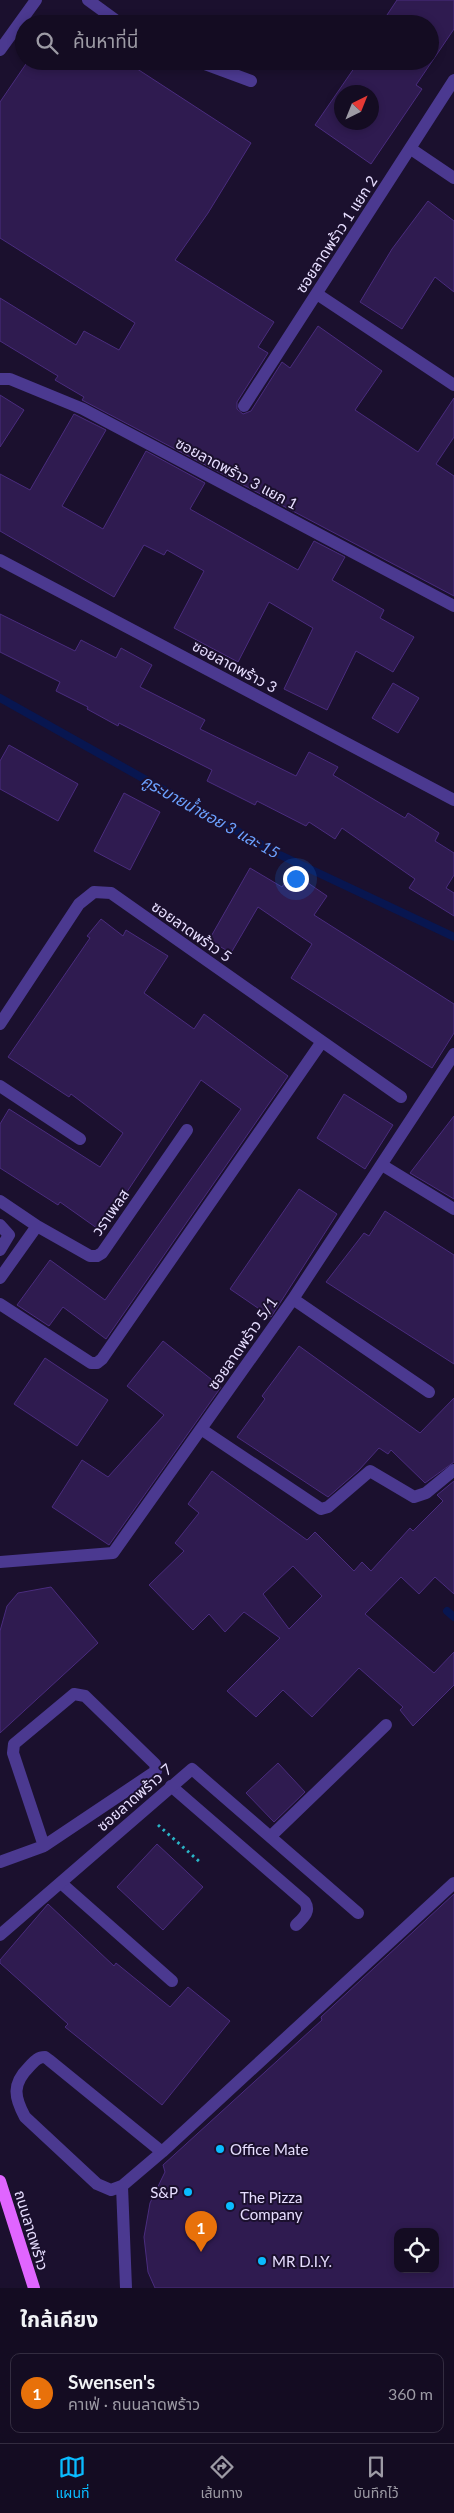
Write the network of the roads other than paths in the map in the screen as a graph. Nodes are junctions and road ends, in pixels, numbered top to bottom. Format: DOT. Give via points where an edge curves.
graph roads {
  1 [pos="36,0"];
  2 [pos="88,0"];
  3 [pos="25,15"];
  4 [pos="108,15"];
  5 [pos="15,29"];
  6 [pos="0,50"];
  7 [pos="221,70"];
  8 [pos="454,80"];
  9 [pos="251,81"];
  10 [pos="411,149"];
  11 [pos="454,178"];
  12 [pos="317,294"];
  13 [pos="0,379"];
  14 [pos="454,385"];
  15 [pos="244,406"];
  16 [pos="0,560"];
  17 [pos="454,606"];
  18 [pos="454,800"];
  19 [pos="0,1024"];
  20 [pos="321,1042"];
  21 [pos="454,1054"];
  22 [pos="0,1086"];
  23 [pos="401,1097"];
  24 [pos="187,1130"];
  25 [pos="80,1140"];
  26 [pos="382,1165"];
  27 [pos="0,1201"];
  28 [pos="454,1209"];
  29 [pos="0,1225"];
  30 [pos="37,1226"];
  31 [pos="0,1250"];
  32 [pos="0,1278"];
  33 [pos="293,1299"];
  34 [pos="0,1304"];
  35 [pos="429,1392"];
  36 [pos="201,1429"];
  37 [pos="454,1470"];
  38 [pos="0,1562"];
  39 [pos="386,1725"];
  40 [pos="171,1786"];
  41 [pos="271,1836"];
  42 [pos="44,1846"];
  43 [pos="0,1862"];
  44 [pos="60,1883"];
  45 [pos="454,1883"];
  46 [pos="358,1913"];
  47 [pos="296,1925"];
  48 [pos="0,1935"];
  49 [pos="172,1981"];
  50 [pos="162,2152"];
  51 [pos="0,2181"];
  52 [pos="122,2186"];
  53 [pos="34,2288"];
  54 [pos="126,2288"];
  1 -- 3 [label="street"];
  2 -- 4 [label="street"];
  5 -- 6 [label="street"];
  7 -- 9 [label="street"];
  8 -- 10 [label="street, ซอยลาดพร้าว 1 แยก 2"];
  10 -- 11 [label="street"];
  10 -- 12 [label="street, ซอยลาดพร้าว 1 แยก 2"];
  12 -- 14 [label="street"];
  12 -- 15 [label="street, ซอยลาดพร้าว 1 แยก 2"];
  13 -- 17 [label="street, ซอยลาดพร้าว 3 แยก 1" via="10,379 83,409"];
  16 -- 18 [label="street, ซอยลาดพร้าว 3"];
  19 -- 20 [label="street, ซอยลาดพร้าว 5" via="79,904 94,892 111,893"];
  20 -- 23 [label="street, ซอยลาดพร้าว 5"];
  20 -- 34 [label="street" via="98,1363 91,1363"];
  21 -- 26 [label="street, ซอยลาดพร้าว 5/1"];
  22 -- 25 [label="street"];
  24 -- 30 [label="street, วราเพลส" via="102,1253 90,1256"];
  26 -- 28 [label="street"];
  26 -- 33 [label="street, ซอยลาดพร้าว 5/1"];
  27 -- 30 [label="street"];
  29 -- 31 [label="street" via="9,1235"];
  30 -- 32 [label="street"];
  33 -- 35 [label="street"];
  33 -- 36 [label="street, ซอยลาดพร้าว 5/1"];
  36 -- 37 [label="street" via="321,1509 328,1507 370,1471 414,1497 426,1493"];
  36 -- 38 [label="street, ซอยลาดพร้าว 5/1" via="113,1553"];
  39 -- 41 [label="street"];
  40 -- 41 [label="street, ซอยลาดพร้าว 7" via="189,1770 195,1770"];
  40 -- 44 [label="street, ซอยลาดพร้าว 7"];
  40 -- 47 [label="street" via="305,1902 307,1914"];
  41 -- 46 [label="street, ซอยลาดพร้าว 7"];
  42 -- 42 [label="street" via="13,1753 14,1744 74,1694 80,1694 86,1696 155,1764 156,1771"];
  42 -- 43 [label="street"];
  44 -- 48 [label="street, ซอยลาดพร้าว 7"];
  44 -- 49 [label="street"];
  45 -- 50 [label="street"];
  50 -- 52 [label="street"];
  50 -- 52 [label="street" via="45,2057 37,2059 19,2077 16,2085 18,2104 25,2117 97,2184 112,2190"];
  51 -- 53 [label="main road, ถนนลาดพร้าว"];
  52 -- 54 [label="street"];
}
